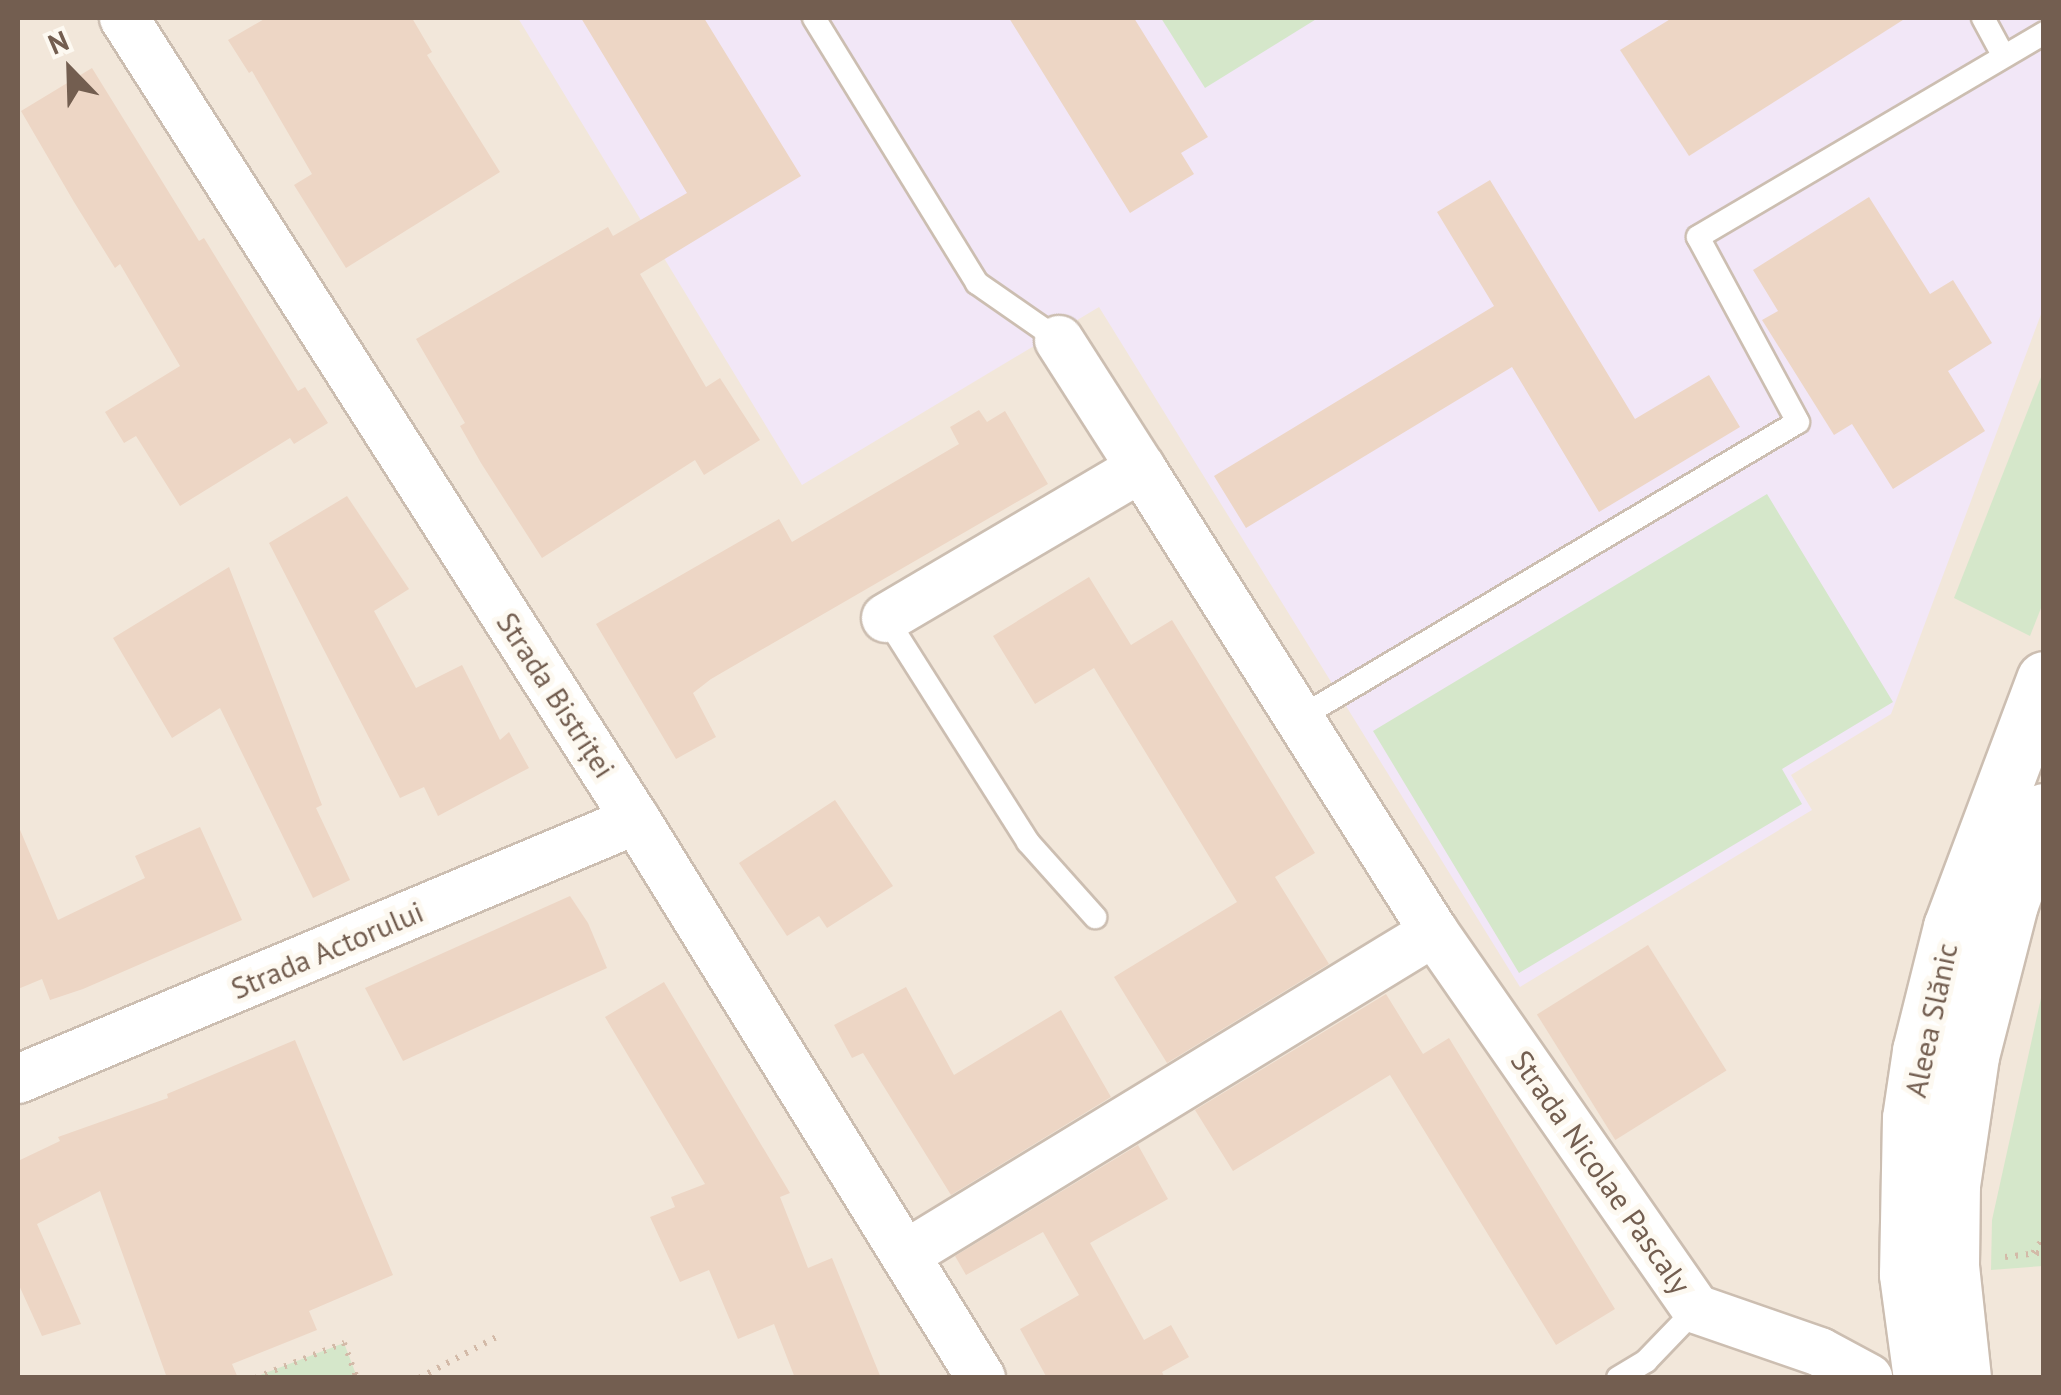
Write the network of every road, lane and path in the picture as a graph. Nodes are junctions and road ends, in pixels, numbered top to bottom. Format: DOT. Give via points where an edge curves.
graph roads {
  1 [pos="124,18"];
  2 [pos="814,18"];
  3 [pos="1983,18"];
  4 [pos="2044,33"];
  5 [pos="2003,54"];
  6 [pos="1060,340"];
  7 [pos="1141,468"];
  8 [pos="886,618"];
  9 [pos="2044,679"];
  10 [pos="1299,718"];
  11 [pos="2044,811"];
  12 [pos="636,820"];
  13 [pos="1095,916"];
  14 [pos="1434,932"];
  15 [pos="18,1080"];
  16 [pos="2044,1237"];
  17 [pos="2044,1252"];
  18 [pos="2032,1254"];
  19 [pos="905,1255"];
  20 [pos="2005,1257"];
  21 [pos="1696,1309"];
  22 [pos="502,1334"];
  23 [pos="255,1378"];
  24 [pos="357,1378"];
  25 [pos="419,1378"];
  26 [pos="981,1378"];
  27 [pos="1618,1378"];
  28 [pos="1868,1378"];
  29 [pos="1920,1378"];
  30 [pos="1963,1378"];
  1 -- 12 [label="street, Strada Bistriței"];
  2 -- 6 [label="lane" via="976,283"];
  3 -- 5 [label="lane"];
  4 -- 5 [label="lane"];
  5 -- 10 [label="lane" via="1698,237 1798,422"];
  6 -- 7 [label="street, Strada Nicolae Pascaly"];
  7 -- 8 [label="street"];
  7 -- 10 [label="street, Strada Nicolae Pascaly"];
  8 -- 13 [label="lane" via="1028,842"];
  9 -- 29 [label="main road, Aleea Slănic" via="1952,927 1920,1051 1910,1118 1907,1254"];
  10 -- 14 [label="street, Strada Nicolae Pascaly"];
  11 -- 30 [label="main road, Aleea Slănic" via="1985,988 1965,1093 1952,1185 1951,1265"];
  12 -- 15 [label="street, Strada Actorului"];
  12 -- 19 [label="street, Strada Bistriței"];
  14 -- 19 [label="street"];
  14 -- 21 [label="street, Strada Nicolae Pascaly"];
  16 -- 18 [label="path"];
  17 -- 18 [label="path"];
  18 -- 20 [label="path"];
  19 -- 26 [label="street, Strada Bistriței"];
  21 -- 27 [label="lane" via="1646,1361"];
  21 -- 28 [label="street, Strada Nicolae Pascaly" via="1820,1352"];
  22 -- 25 [label="path"];
  23 -- 24 [label="path" via="344,1343"];
}
